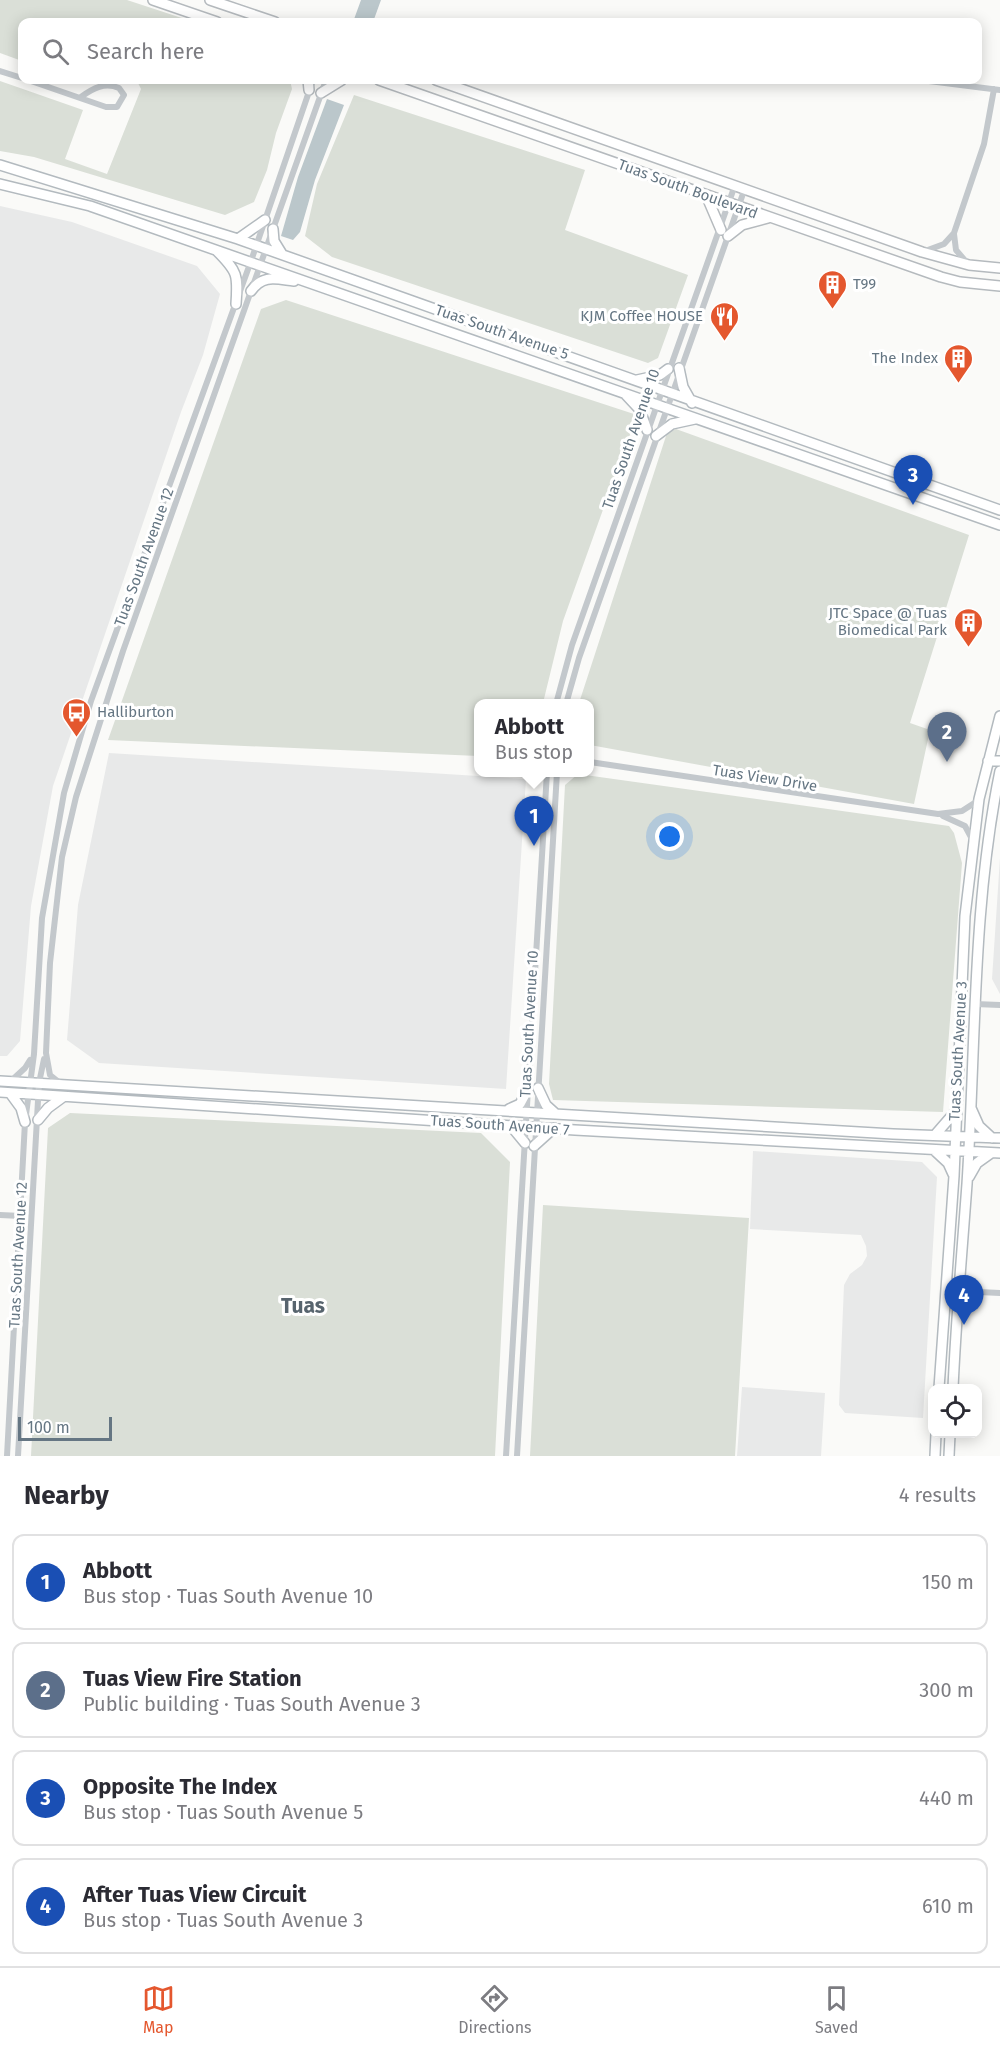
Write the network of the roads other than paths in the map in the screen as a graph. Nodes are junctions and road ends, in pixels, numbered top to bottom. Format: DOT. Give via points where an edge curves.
graph roads {
  1 [pos="153,0"];
  2 [pos="210,0"];
  3 [pos="205,18"];
  4 [pos="263,18"];
  5 [pos="0,70"];
  6 [pos="18,77"];
  7 [pos="40,84"];
  8 [pos="310,84"];
  9 [pos="324,84"];
  10 [pos="336,84"];
  11 [pos="390,84"];
  12 [pos="447,84"];
  13 [pos="951,84"];
  14 [pos="309,90"];
  15 [pos="997,90"];
  16 [pos="321,93"];
  17 [pos="81,97"];
  18 [pos="0,165"];
  19 [pos="0,184"];
  20 [pos="735,185"];
  21 [pos="745,188"];
  22 [pos="706,195"];
  23 [pos="733,206"];
  24 [pos="768,218"];
  25 [pos="265,220"];
  26 [pos="273,229"];
  27 [pos="724,233"];
  28 [pos="954,233"];
  29 [pos="238,239"];
  30 [pos="261,247"];
  31 [pos="214,249"];
  32 [pos="922,252"];
  33 [pos="283,255"];
  34 [pos="256,263"];
  35 [pos="969,265"];
  36 [pos="1000,268"];
  37 [pos="312,283"];
  38 [pos="1000,286"];
  39 [pos="251,291"];
  40 [pos="236,304"];
  41 [pos="679,368"];
  42 [pos="668,369"];
  43 [pos="635,380"];
  44 [pos="619,390"];
  45 [pos="666,392"];
  46 [pos="656,403"];
  47 [pos="692,403"];
  48 [pos="666,407"];
  49 [pos="698,418"];
  50 [pos="647,430"];
  51 [pos="656,435"];
  52 [pos="1000,510"];
  53 [pos="1000,525"];
  54 [pos="556,699"];
  55 [pos="567,699"];
  56 [pos="1000,716"];
  57 [pos="988,761"];
  58 [pos="1000,761"];
  59 [pos="594,763"];
  60 [pos="1000,771"];
  61 [pos="547,777"];
  62 [pos="557,777"];
  63 [pos="560,777"];
  64 [pos="557,781"];
  65 [pos="979,799"];
  66 [pos="938,814"];
  67 [pos="972,839"];
  68 [pos="975,1004"];
  69 [pos="1000,1005"];
  70 [pos="34,1044"];
  71 [pos="34,1054"];
  72 [pos="45,1054"];
  73 [pos="0,1081"];
  74 [pos="11,1082"];
  75 [pos="35,1083"];
  76 [pos="63,1085"];
  77 [pos="533,1088"];
  78 [pos="5,1093"];
  79 [pos="34,1096"];
  80 [pos="63,1097"];
  81 [pos="969,1106"];
  82 [pos="957,1109"];
  83 [pos="501,1111"];
  84 [pos="532,1113"];
  85 [pos="556,1114"];
  86 [pos="38,1120"];
  87 [pos="26,1122"];
  88 [pos="511,1126"];
  89 [pos="531,1127"];
  90 [pos="554,1128"];
  91 [pos="935,1135"];
  92 [pos="955,1135"];
  93 [pos="968,1136"];
  94 [pos="996,1138"];
  95 [pos="530,1145"];
  96 [pos="934,1150"];
  97 [pos="955,1152"];
  98 [pos="967,1152"];
  99 [pos="995,1153"];
  100 [pos="954,1176"];
  101 [pos="967,1182"];
  102 [pos="0,1215"];
  103 [pos="21,1216"];
  104 [pos="958,1291"];
  105 [pos="1000,1293"];
  106 [pos="939,1384"];
  107 [pos="953,1384"];
  108 [pos="936,1438"];
  109 [pos="950,1438"];
  110 [pos="7,1456"];
  111 [pos="18,1456"];
  112 [pos="506,1456"];
  113 [pos="517,1456"];
  114 [pos="935,1456"];
  115 [pos="949,1456"];
  1 -- 3 [label="main road"];
  2 -- 4 [label="main road"];
  5 -- 6 [label="street"];
  7 -- 17 [label="street"];
  8 -- 14 [label="main road"];
  9 -- 16 [label="street, Tuas South Avenue 12"];
  10 -- 16 [label="main road"];
  11 -- 22 [label="main road, Tuas South Boulevard"];
  12 -- 20 [label="main road, Tuas South Boulevard"];
  13 -- 15 [label="street"];
  14 -- 25 [label="street, Tuas South Avenue 12"];
  15 -- 28 [label="street" via="984,144"];
  16 -- 26 [label="street, Tuas South Avenue 12"];
  17 -- 17 [label="street" via="107,85 119,88 124,99 117,107 106,107"];
  18 -- 29 [label="main road, Tuas South Avenue 5"];
  19 -- 31 [label="main road, Tuas South Avenue 5" via="90,206"];
  20 -- 21 [label="main road, Tuas South Boulevard"];
  20 -- 23 [label="street, Tuas South Avenue 10"];
  21 -- 23 [label="street, Tuas South Avenue 10"];
  21 -- 32 [label="main road, Tuas South Boulevard"];
  22 -- 23 [label="main road, Tuas South Boulevard"];
  22 -- 27 [label="main road"];
  23 -- 24 [label="main road, Tuas South Boulevard"];
  23 -- 27 [label="street, Tuas South Avenue 10"];
  24 -- 27 [label="main road"];
  24 -- 38 [label="main road, Tuas South Boulevard" via="940,277"];
  25 -- 29 [label="main road"];
  25 -- 30 [label="street, Tuas South Avenue 12"];
  26 -- 30 [label="street, Tuas South Avenue 12"];
  26 -- 33 [label="main road" via="274,241"];
  27 -- 41 [label="street, Tuas South Avenue 10"];
  27 -- 42 [label="street, Tuas South Avenue 10"];
  28 -- 32 [label="street" via="944,244"];
  28 -- 35 [label="street" via="956,250"];
  29 -- 30 [label="main road, Tuas South Avenue 5"];
  30 -- 33 [label="main road, Tuas South Avenue 5"];
  30 -- 34 [label="street, Tuas South Avenue 12"];
  30 -- 34 [label="street, Tuas South Avenue 12"];
  31 -- 34 [label="main road, Tuas South Avenue 5"];
  31 -- 40 [label="main road" via="236,273"];
  32 -- 35 [label="main road, Tuas South Boulevard"];
  33 -- 43 [label="main road, Tuas South Avenue 5"];
  34 -- 37 [label="main road, Tuas South Avenue 5"];
  34 -- 39 [label="street, Tuas South Avenue 12"];
  34 -- 40 [label="street, Tuas South Avenue 12"];
  35 -- 36 [label="main road, Tuas South Boulevard"];
  37 -- 39 [label="main road" via="266,278"];
  37 -- 44 [label="main road, Tuas South Avenue 5"];
  39 -- 72 [label="street, Tuas South Avenue 12" via="116,672 76,797 62,857 54,921"];
  40 -- 70 [label="street, Tuas South Avenue 12" via="99,679 64,793 42,918"];
  41 -- 45 [label="street, Tuas South Avenue 10"];
  41 -- 47 [label="main road"];
  42 -- 43 [label="main road" via="659,376"];
  42 -- 45 [label="street, Tuas South Avenue 10"];
  43 -- 45 [label="main road, Tuas South Avenue 5"];
  44 -- 46 [label="main road, Tuas South Avenue 5"];
  44 -- 50 [label="main road" via="640,410"];
  45 -- 46 [label="street, Tuas South Avenue 10"];
  45 -- 47 [label="main road, Tuas South Avenue 5"];
  45 -- 48 [label="street, Tuas South Avenue 10"];
  46 -- 48 [label="main road, Tuas South Avenue 5"];
  46 -- 50 [label="street, Tuas South Avenue 10"];
  47 -- 52 [label="main road, Tuas South Avenue 5"];
  48 -- 49 [label="main road, Tuas South Avenue 5"];
  48 -- 51 [label="street, Tuas South Avenue 10"];
  49 -- 51 [label="main road" via="674,423"];
  49 -- 53 [label="main road, Tuas South Avenue 5"];
  50 -- 54 [label="street, Tuas South Avenue 10"];
  51 -- 55 [label="street, Tuas South Avenue 10"];
  56 -- 57 [label="main road, Tuas South Avenue 3"];
  57 -- 58 [label="main road"];
  57 -- 65 [label="main road, Tuas South Avenue 3"];
  59 -- 66 [label="street, Tuas View Drive"];
  60 -- 68 [label="main road, Tuas South Avenue 3" via="986,840"];
  61 -- 77 [label="street, Tuas South Avenue 10"];
  62 -- 64 [label="street, Tuas South Avenue 10"];
  63 -- 64 [label="street"];
  64 -- 77 [label="street, Tuas South Avenue 10"];
  65 -- 66 [label="street, Tuas View Drive" via="962,811"];
  65 -- 67 [label="main road, Tuas South Avenue 3"];
  66 -- 67 [label="street, Tuas View Drive" via="965,826"];
  67 -- 82 [label="main road, Tuas South Avenue 3"];
  68 -- 69 [label="street"];
  68 -- 81 [label="main road, Tuas South Avenue 3"];
  70 -- 71 [label="street, Tuas South Avenue 12"];
  70 -- 74 [label="street" via="28,1064"];
  71 -- 72 [label="street"];
  71 -- 75 [label="street, Tuas South Avenue 12"];
  72 -- 75 [label="street, Tuas South Avenue 12"];
  72 -- 76 [label="street" via="50,1075"];
  73 -- 74 [label="main road, Tuas South Avenue 7"];
  74 -- 75 [label="main road, Tuas South Avenue 7"];
  75 -- 76 [label="main road, Tuas South Avenue 7"];
  75 -- 79 [label="street, Tuas South Avenue 12"];
  76 -- 83 [label="main road, Tuas South Avenue 7"];
  77 -- 83 [label="main road" via="516,1108"];
  77 -- 84 [label="street, Tuas South Avenue 10"];
  77 -- 85 [label="main road"];
  78 -- 79 [label="main road, Tuas South Avenue 7"];
  78 -- 87 [label="main road" via="21,1108"];
  79 -- 80 [label="main road, Tuas South Avenue 7"];
  79 -- 86 [label="street, Tuas South Avenue 12"];
  79 -- 87 [label="street, Tuas South Avenue 12"];
  80 -- 86 [label="main road"];
  80 -- 88 [label="main road, Tuas South Avenue 7"];
  81 -- 93 [label="main road, Tuas South Avenue 3"];
  81 -- 94 [label="main road" via="979,1125"];
  82 -- 91 [label="main road"];
  82 -- 92 [label="main road, Tuas South Avenue 3"];
  83 -- 84 [label="main road, Tuas South Avenue 7"];
  84 -- 85 [label="main road, Tuas South Avenue 7"];
  84 -- 89 [label="street, Tuas South Avenue 10"];
  85 -- 91 [label="main road, Tuas South Avenue 7"];
  86 -- 111 [label="street, Tuas South Avenue 12"];
  87 -- 103 [label="street, Tuas South Avenue 12"];
  88 -- 89 [label="main road, Tuas South Avenue 7"];
  88 -- 95 [label="main road"];
  89 -- 90 [label="main road, Tuas South Avenue 7"];
  89 -- 95 [label="street, Tuas South Avenue 10"];
  90 -- 95 [label="main road"];
  90 -- 96 [label="main road, Tuas South Avenue 7"];
  91 -- 92 [label="main road, Tuas South Avenue 7"];
  92 -- 93 [label="main road, Tuas South Avenue 7"];
  92 -- 97 [label="main road, Tuas South Avenue 3"];
  93 -- 94 [label="main road, Tuas South Avenue 7"];
  93 -- 98 [label="main road, Tuas South Avenue 3"];
  95 -- 112 [label="street, Tuas South Avenue 10"];
  95 -- 113 [label="street, Tuas South Avenue 10"];
  96 -- 97 [label="main road, Tuas South Avenue 7"];
  96 -- 100 [label="main road" via="948,1163"];
  97 -- 98 [label="main road, Tuas South Avenue 7"];
  97 -- 100 [label="main road, Tuas South Avenue 3"];
  98 -- 99 [label="main road, Tuas South Avenue 7"];
  98 -- 101 [label="main road, Tuas South Avenue 3"];
  99 -- 101 [label="main road" via="977,1163"];
  100 -- 106 [label="main road, Tuas South Avenue 3"];
  101 -- 104 [label="main road, Tuas South Avenue 3"];
  102 -- 103 [label="street"];
  103 -- 110 [label="street, Tuas South Avenue 12"];
  104 -- 105 [label="street"];
  104 -- 107 [label="main road, Tuas South Avenue 3"];
  108 -- 114 [label="main road"];
  109 -- 115 [label="main road"];
}
